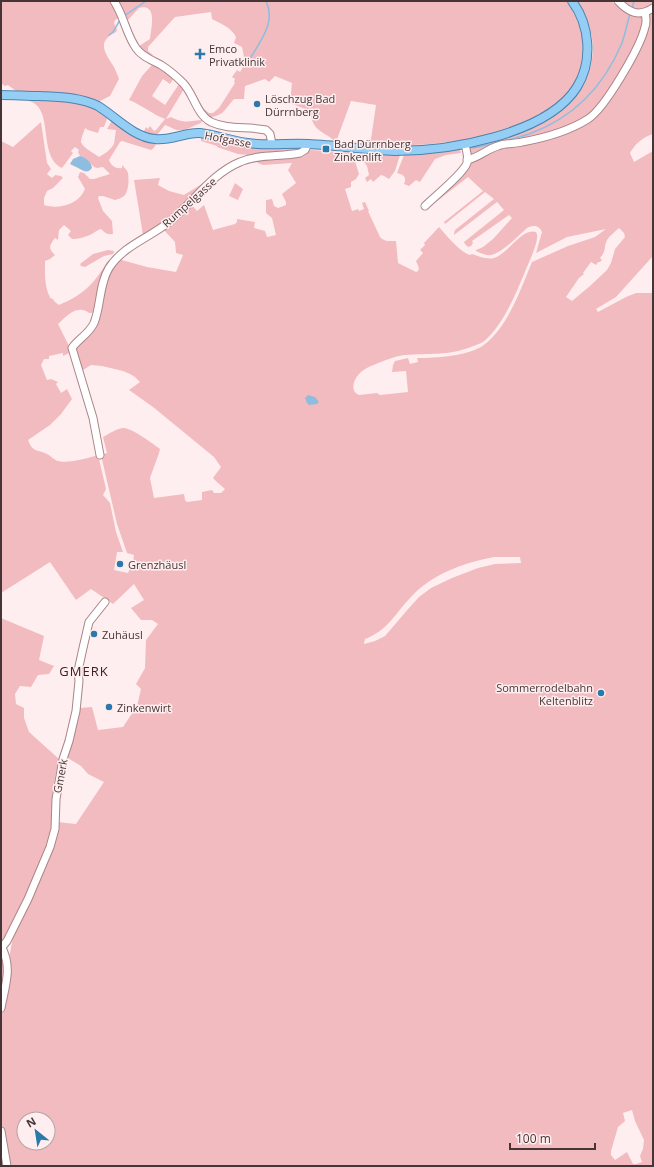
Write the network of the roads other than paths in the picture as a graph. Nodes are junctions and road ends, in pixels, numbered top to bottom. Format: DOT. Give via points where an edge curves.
graph roads {
  1 [pos="114,1"];
  2 [pos="572,1"];
  3 [pos="618,1"];
  4 [pos="653,8"];
  5 [pos="645,12"];
  6 [pos="1,95"];
  7 [pos="272,144"];
  8 [pos="308,144"];
  9 [pos="465,144"];
  10 [pos="467,160"];
  11 [pos="425,206"];
  12 [pos="100,455"];
  13 [pos="105,602"];
  14 [pos="2,946"];
  15 [pos="1,1008"];
  16 [pos="1,1131"];
  17 [pos="7,1166"];
  1 -- 7 [label="street" via="137,50 182,82 206,119 231,127 266,130"];
  2 -- 9 [label="main road, Hofgasse" via="584,26 588,50 584,72 574,93 558,109 530,124"];
  3 -- 5 [label="street" via="631,11"];
  4 -- 5 [label="street"];
  5 -- 10 [label="street" via="645,26 632,58 612,91 593,115 565,130 527,141 499,145"];
  6 -- 7 [label="main road, Hofgasse" via="88,102 140,134 156,139 198,133 248,143"];
  7 -- 8 [label="main road, Hofgasse"];
  8 -- 9 [label="main road, Hofgasse" via="396,151"];
  8 -- 12 [label="street, Rumpelgasse" via="300,153 250,158 238,162 209,184 168,223 128,248 109,268 94,322 72,348 93,418"];
  9 -- 10 [label="street"];
  10 -- 11 [label="street" via="462,172"];
  13 -- 14 [label="street, Gmerk" via="89,622 83,648 78,671 76,710 63,759 56,799 55,829 50,847 28,899"];
  14 -- 15 [label="street" via="8,965"];
  16 -- 17 [label="street"];
}
